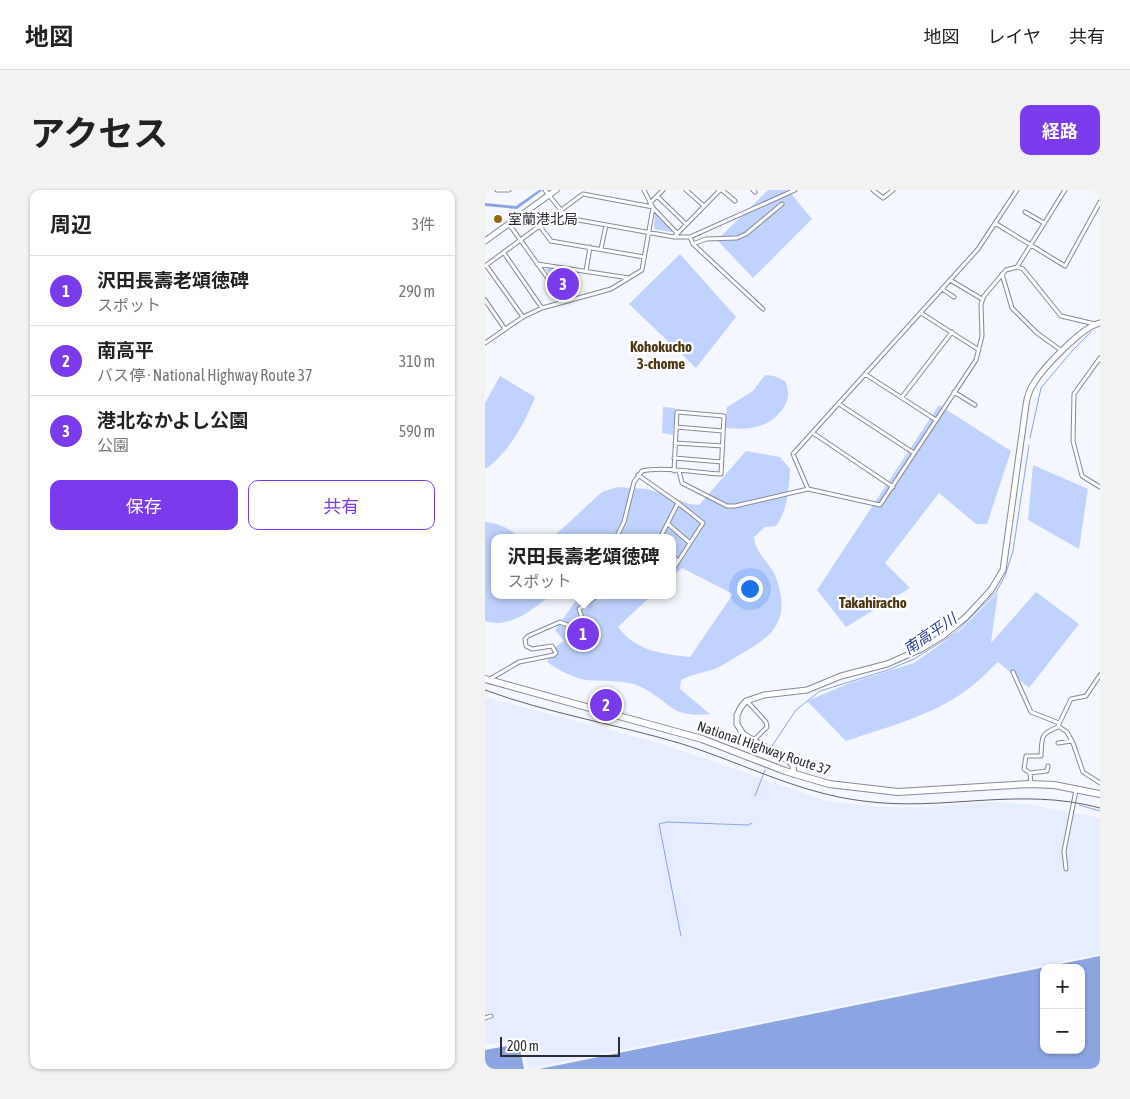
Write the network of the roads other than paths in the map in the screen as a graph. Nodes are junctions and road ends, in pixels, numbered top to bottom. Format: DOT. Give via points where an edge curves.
graph roads {
  1 [pos="500,190"];
  2 [pos="509,190"];
  3 [pos="556,190"];
  4 [pos="644,190"];
  5 [pos="663,190"];
  6 [pos="686,190"];
  7 [pos="721,190"];
  8 [pos="795,190"];
  9 [pos="873,190"];
  10 [pos="893,190"];
  11 [pos="1017,190"];
  12 [pos="1065,190"];
  13 [pos="546,192"];
  14 [pos="583,192"];
  15 [pos="657,196"];
  16 [pos="735,201"];
  17 [pos="1100,202"];
  18 [pos="651,203"];
  19 [pos="782,204"];
  20 [pos="704,206"];
  21 [pos="653,208"];
  22 [pos="560,210"];
  23 [pos="1025,212"];
  24 [pos="995,223"];
  25 [pos="1044,223"];
  26 [pos="509,224"];
  27 [pos="686,224"];
  28 [pos="539,225"];
  29 [pos="606,225"];
  30 [pos="649,232"];
  31 [pos="676,235"];
  32 [pos="690,237"];
  33 [pos="519,239"];
  34 [pos="485,241"];
  35 [pos="693,244"];
  36 [pos="1031,245"];
  37 [pos="590,247"];
  38 [pos="601,249"];
  39 [pos="504,253"];
  40 [pos="644,257"];
  41 [pos="537,264"];
  42 [pos="486,265"];
  43 [pos="1017,267"];
  44 [pos="585,271"];
  45 [pos="1002,273"];
  46 [pos="629,278"];
  47 [pos="950,280"];
  48 [pos="942,289"];
  49 [pos="954,297"];
  50 [pos="982,299"];
  51 [pos="485,300"];
  52 [pos="563,301"];
  53 [pos="542,308"];
  54 [pos="763,309"];
  55 [pos="921,312"];
  56 [pos="523,318"];
  57 [pos="1098,324"];
  58 [pos="505,329"];
  59 [pos="952,332"];
  60 [pos="486,340"];
  61 [pos="979,350"];
  62 [pos="1063,351"];
  63 [pos="1100,358"];
  64 [pos="865,374"];
  65 [pos="955,392"];
  66 [pos="902,398"];
  67 [pos="839,404"];
  68 [pos="975,405"];
  69 [pos="936,420"];
  70 [pos="676,427"];
  71 [pos="723,431"];
  72 [pos="813,434"];
  73 [pos="675,443"];
  74 [pos="723,446"];
  75 [pos="914,453"];
  76 [pos="674,458"];
  77 [pos="722,462"];
  78 [pos="673,471"];
  79 [pos="679,471"];
  80 [pos="638,475"];
  81 [pos="893,487"];
  82 [pos="1100,487"];
  83 [pos="808,489"];
  84 [pos="678,503"];
  85 [pos="668,524"];
  86 [pos="618,534"];
  87 [pos="662,534"];
  88 [pos="690,543"];
  89 [pos="676,558"];
  90 [pos="679,561"];
  91 [pos="676,565"];
  92 [pos="592,599"];
  93 [pos="1013,672"];
  94 [pos="1100,675"];
  95 [pos="487,679"];
  96 [pos="747,701"];
  97 [pos="1059,725"];
  98 [pos="752,741"];
  99 [pos="1072,741"];
  100 [pos="1058,743"];
  101 [pos="1048,766"];
  102 [pos="1030,773"];
  103 [pos="794,774"];
  104 [pos="1100,783"];
  105 [pos="1031,784"];
  106 [pos="1076,789"];
  107 [pos="1100,794"];
  108 [pos="1065,869"];
  109 [pos="491,1016"];
  110 [pos="485,1018"];
  1 -- 2 [label="street"];
  3 -- 13 [label="street"];
  4 -- 18 [label="street"];
  5 -- 15 [label="street"];
  6 -- 20 [label="street"];
  7 -- 16 [label="street"];
  7 -- 20 [label="street"];
  8 -- 32 [label="street"];
  9 -- 10 [label="street" via="883,198"];
  11 -- 24 [label="street"];
  12 -- 25 [label="street"];
  13 -- 22 [label="street"];
  13 -- 26 [label="street"];
  14 -- 21 [label="street"];
  14 -- 22 [label="street"];
  15 -- 18 [label="street"];
  15 -- 27 [label="street"];
  17 -- 36 [label="street" via="1065,266"];
  18 -- 21 [label="street"];
  19 -- 35 [label="street" via="746,234 737,238 706,239"];
  20 -- 27 [label="street"];
  21 -- 30 [label="street"];
  21 -- 31 [label="street"];
  22 -- 28 [label="street"];
  22 -- 29 [label="street" via="567,218"];
  23 -- 25 [label="street"];
  24 -- 36 [label="street"];
  24 -- 47 [label="street" via="978,249"];
  25 -- 36 [label="street"];
  26 -- 33 [label="street"];
  26 -- 34 [label="street"];
  27 -- 31 [label="street"];
  28 -- 33 [label="street"];
  28 -- 37 [label="street" via="551,240"];
  29 -- 30 [label="street"];
  29 -- 38 [label="street"];
  30 -- 31 [label="street"];
  30 -- 40 [label="street"];
  31 -- 32 [label="street"];
  32 -- 35 [label="street"];
  33 -- 39 [label="street"];
  33 -- 41 [label="street"];
  35 -- 54 [label="street"];
  36 -- 43 [label="street"];
  37 -- 38 [label="street"];
  37 -- 44 [label="street"];
  38 -- 40 [label="street"];
  39 -- 42 [label="street"];
  39 -- 53 [label="street"];
  40 -- 46 [label="street" via="642,270"];
  41 -- 44 [label="street"];
  41 -- 52 [label="street"];
  42 -- 56 [label="street"];
  43 -- 45 [label="street"];
  43 -- 57 [label="street" via="1028,274 1061,316"];
  44 -- 46 [label="street"];
  45 -- 50 [label="street"];
  45 -- 62 [label="street" via="1012,308 1037,333"];
  46 -- 52 [label="street" via="611,289"];
  47 -- 48 [label="street"];
  47 -- 50 [label="street"];
  48 -- 49 [label="street"];
  48 -- 55 [label="street"];
  50 -- 61 [label="street"];
  51 -- 58 [label="street"];
  52 -- 53 [label="street"];
  53 -- 56 [label="street"];
  55 -- 59 [label="street"];
  55 -- 64 [label="street"];
  56 -- 58 [label="street"];
  57 -- 62 [label="street" via="1078,335"];
  58 -- 60 [label="street"];
  59 -- 61 [label="street"];
  59 -- 66 [label="street"];
  61 -- 65 [label="street"];
  62 -- 96 [label="street" via="1037,378 1027,398 1006,555 1000,578 991,590 944,635 903,658 841,676 807,690 764,695"];
  63 -- 82 [label="street" via="1073,394 1073,435 1082,476"];
  64 -- 66 [label="street"];
  64 -- 67 [label="street"];
  65 -- 68 [label="street"];
  65 -- 69 [label="street"];
  66 -- 69 [label="street"];
  67 -- 72 [label="street"];
  67 -- 75 [label="street"];
  69 -- 75 [label="street"];
  70 -- 71 [label="street"];
  70 -- 71 [label="street" via="677,412 724,416"];
  70 -- 73 [label="street"];
  71 -- 74 [label="street"];
  72 -- 81 [label="street"];
  72 -- 83 [label="street" via="793,454"];
  73 -- 74 [label="street"];
  73 -- 76 [label="street"];
  74 -- 77 [label="street"];
  75 -- 81 [label="street"];
  76 -- 77 [label="street"];
  76 -- 78 [label="street"];
  77 -- 79 [label="street" via="721,474"];
  78 -- 79 [label="street"];
  78 -- 80 [label="street" via="647,470"];
  79 -- 83 [label="street" via="682,483 727,506"];
  80 -- 84 [label="street"];
  80 -- 86 [label="street"];
  81 -- 83 [label="street" via="880,505"];
  84 -- 85 [label="street"];
  84 -- 88 [label="street" via="703,523"];
  85 -- 87 [label="street"];
  85 -- 88 [label="street"];
  88 -- 90 [label="street"];
  89 -- 90 [label="street"];
  90 -- 91 [label="street"];
  92 -- 95 [label="street" via="579,609 584,624 582,631 560,622 525,639 526,646 532,649 552,646 556,652 554,655 519,662"];
  93 -- 97 [label="street" via="1031,712"];
  94 -- 97 [label="street" via="1086,696 1071,700"];
  95 -- 103 [label="highway, National Highway Route 37" via="702,739"];
  96 -- 98 [label="street" via="739,709 737,724"];
  96 -- 98 [label="street" via="767,726"];
  97 -- 99 [label="street"];
  97 -- 102 [label="street" via="1042,737 1041,756 1026,756 1024,769"];
  98 -- 103 [label="street" via="789,761"];
  99 -- 100 [label="street"];
  99 -- 104 [label="street" via="1083,772"];
  101 -- 102 [label="street" via="1047,771"];
  102 -- 105 [label="street"];
  103 -- 105 [label="highway, National Highway Route 37" via="829,784 899,792"];
  105 -- 106 [label="highway, National Highway Route 37"];
  106 -- 107 [label="highway, National Highway Route 37"];
  106 -- 108 [label="street" via="1064,851"];
  109 -- 110 [label="street"];
}
